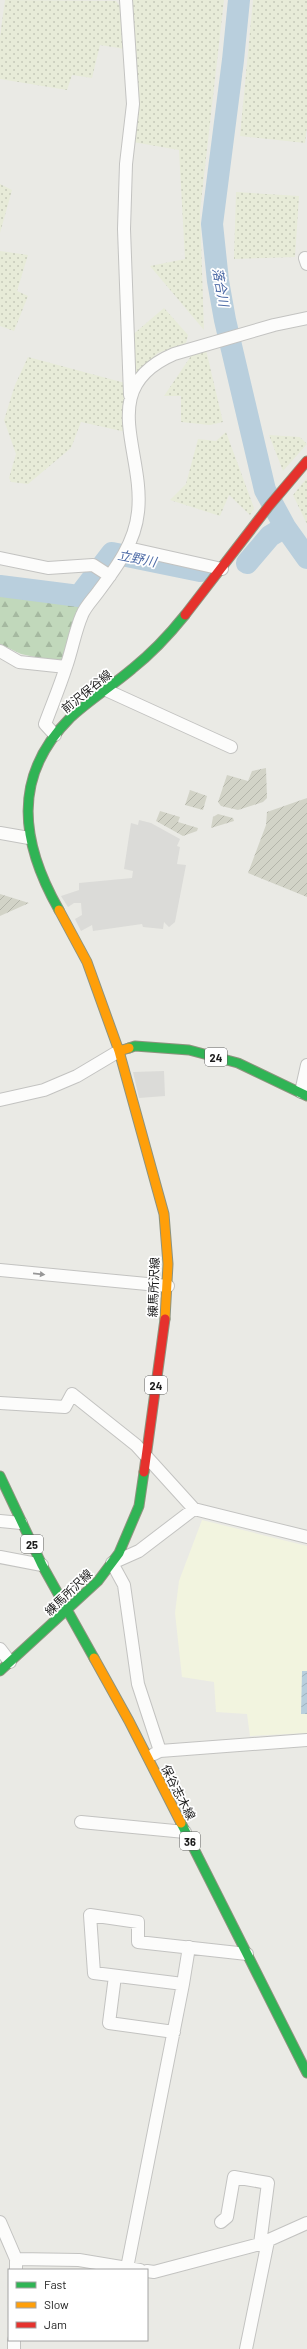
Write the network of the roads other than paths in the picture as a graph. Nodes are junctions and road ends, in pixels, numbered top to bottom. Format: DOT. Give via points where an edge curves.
graph roads {
  1 [pos="126,0"];
  2 [pos="307,318"];
  3 [pos="130,398"];
  4 [pos="307,461"];
  5 [pos="127,549"];
  6 [pos="0,558"];
  7 [pos="222,569"];
  8 [pos="107,573"];
  9 [pos="0,651"];
  10 [pos="66,667"];
  11 [pos="106,690"];
  12 [pos="55,735"];
  13 [pos="231,747"];
  14 [pos="0,833"];
  15 [pos="29,838"];
  16 [pos="120,1051"];
  17 [pos="307,1065"];
  18 [pos="304,1094"];
  19 [pos="0,1100"];
  20 [pos="0,1270"];
  21 [pos="168,1286"];
  22 [pos="0,1403"];
  23 [pos="146,1458"];
  24 [pos="0,1476"];
  25 [pos="194,1509"];
  26 [pos="0,1521"];
  27 [pos="21,1523"];
  28 [pos="307,1537"];
  29 [pos="0,1557"];
  30 [pos="112,1563"];
  31 [pos="42,1565"];
  32 [pos="68,1611"];
  33 [pos="0,1649"];
  34 [pos="10,1662"];
  35 [pos="0,1671"];
  36 [pos="307,1740"];
  37 [pos="160,1752"];
  38 [pos="147,1758"];
  39 [pos="81,1822"];
  40 [pos="185,1832"];
  41 [pos="189,1948"];
  42 [pos="248,1954"];
  43 [pos="115,1976"];
  44 [pos="183,1984"];
  45 [pos="174,2032"];
  46 [pos="307,2073"];
  47 [pos="0,2222"];
  48 [pos="221,2222"];
  49 [pos="307,2223"];
  50 [pos="264,2243"];
  51 [pos="16,2265"];
  52 [pos="127,2268"];
  53 [pos="134,2269"];
  54 [pos="148,2271"];
  55 [pos="246,2349"];
  1 -- 3 [label="street" via="133,104 126,164 124,229"];
  2 -- 3 [label="street" via="208,343 161,360 137,381"];
  3 -- 5 [label="street" via="129,428 139,495 138,513"];
  4 -- 7 [label="main road, 前沢保谷線" via="284,486"];
  5 -- 7 [label="street"];
  5 -- 8 [label="street" via="118,566"];
  6 -- 8 [label="street" via="48,568 93,565"];
  7 -- 11 [label="main road, 前沢保谷線" via="160,644"];
  8 -- 10 [label="street" via="82,614"];
  9 -- 10 [label="street" via="19,662"];
  10 -- 12 [label="street" via="45,724"];
  11 -- 12 [label="main road, 前沢保谷線" via="81,708"];
  11 -- 13 [label="street"];
  12 -- 15 [label="main road, 前沢保谷線" via="45,748 27,809"];
  14 -- 15 [label="street"];
  15 -- 16 [label="main road, 前沢保谷線" via="38,874 82,951"];
  16 -- 18 [label="main road, 24" via="135,1046 189,1050 238,1063"];
  16 -- 19 [label="street" via="64,1082 44,1090"];
  16 -- 21 [label="main road, 練馬所沢線 / 24" via="164,1214"];
  17 -- 18 [label="street"];
  20 -- 21 [label="street, one-way"];
  21 -- 23 [label="main road, 練馬所沢線 / 24"];
  22 -- 23 [label="street" via="65,1407 72,1394 136,1445"];
  23 -- 25 [label="street"];
  23 -- 30 [label="main road, 練馬所沢線 / 24" via="138,1506 124,1543"];
  24 -- 27 [label="main road, 25"];
  25 -- 28 [label="street"];
  25 -- 30 [label="street" via="139,1551"];
  26 -- 27 [label="street"];
  27 -- 31 [label="main road, 25"];
  29 -- 31 [label="street"];
  30 -- 32 [label="main road, 練馬所沢線 / 24" via="94,1586"];
  30 -- 37 [label="street" via="124,1585 138,1684"];
  31 -- 32 [label="main road, 25"];
  32 -- 34 [label="main road, 練馬所沢線 / 24"];
  32 -- 38 [label="main road, 保谷志木線 / 36"];
  33 -- 34 [label="street"];
  34 -- 35 [label="main road, 練馬所沢線 / 24"];
  36 -- 37 [label="street"];
  37 -- 38 [label="street"];
  38 -- 40 [label="main road, 保谷志木線 / 36"];
  39 -- 40 [label="street"];
  40 -- 42 [label="main road, 保谷志木線 / 36"];
  41 -- 42 [label="street"];
  41 -- 43 [label="street" via="138,1942 138,1922 90,1914 94,1973"];
  41 -- 44 [label="street"];
  42 -- 46 [label="main road, 保谷志木線 / 36"];
  43 -- 44 [label="street"];
  43 -- 45 [label="street" via="109,2023"];
  44 -- 45 [label="street"];
  45 -- 52 [label="street"];
  47 -- 51 [label="street"];
  48 -- 50 [label="street" via="227,2217 234,2177 268,2183"];
  49 -- 50 [label="street"];
  50 -- 54 [label="street" via="186,2265"];
  50 -- 55 [label="street"];
  51 -- 52 [label="street" via="79,2260"];
  52 -- 53 [label="street"];
}
